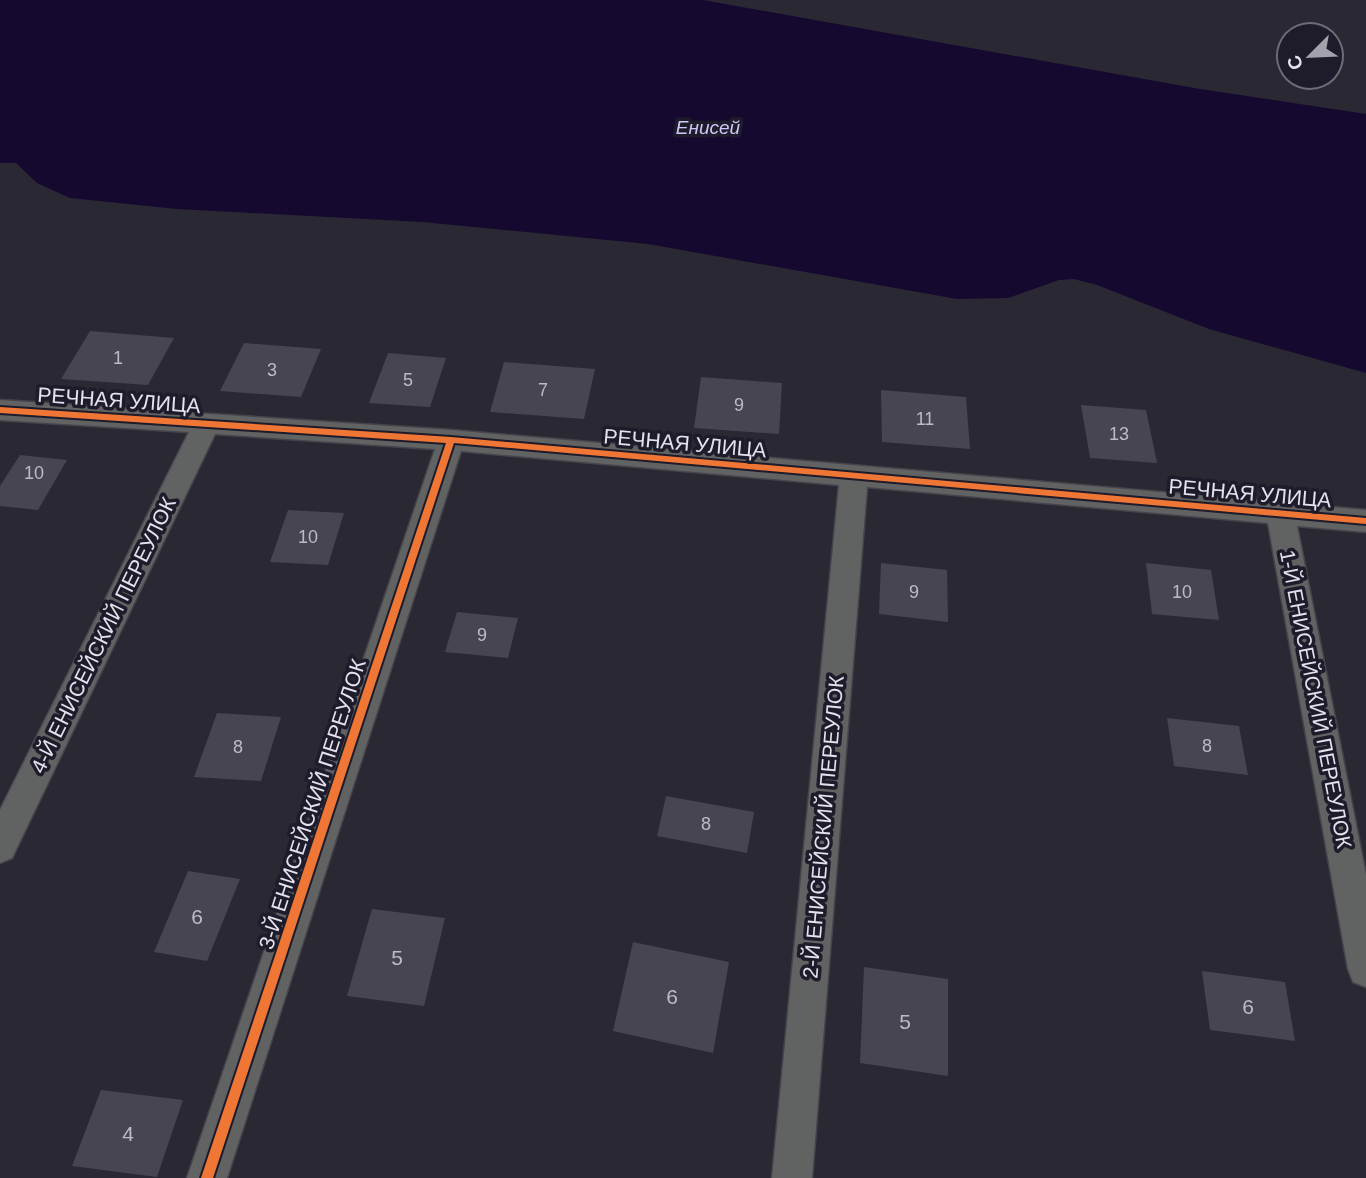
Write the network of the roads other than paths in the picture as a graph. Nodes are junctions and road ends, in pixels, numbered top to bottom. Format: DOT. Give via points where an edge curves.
graph roads {
  1 [pos="0,410"];
  2 [pos="206,424"];
  3 [pos="452,440"];
  4 [pos="853,475"];
  5 [pos="1280,512"];
  6 [pos="1366,521"];
  7 [pos="0,846"];
  8 [pos="1357,874"];
  9 [pos="1366,969"];
  10 [pos="207,1178"];
  11 [pos="792,1178"];
  1 -- 2 [label="street, РЕЧНАЯ УЛИЦА"];
  2 -- 3 [label="street, РЕЧНАЯ УЛИЦА"];
  2 -- 7 [label="street, 4-Й ЕНИСЕЙСКИЙ ПЕРЕУЛОК"];
  3 -- 4 [label="street, РЕЧНАЯ УЛИЦА"];
  3 -- 10 [label="street, 3-Й ЕНИСЕЙСКИЙ ПЕРЕУЛОК"];
  4 -- 5 [label="street, РЕЧНАЯ УЛИЦА"];
  4 -- 11 [label="street, 2-Й ЕНИСЕЙСКИЙ ПЕРЕУЛОК"];
  5 -- 6 [label="street, РЕЧНАЯ УЛИЦА"];
  5 -- 8 [label="street, 1-Й ЕНИСЕЙСКИЙ ПЕРЕУЛОК"];
  8 -- 9 [label="street, 1-Й ЕНИСЕЙСКИЙ ПЕРЕУЛОК"];
}
